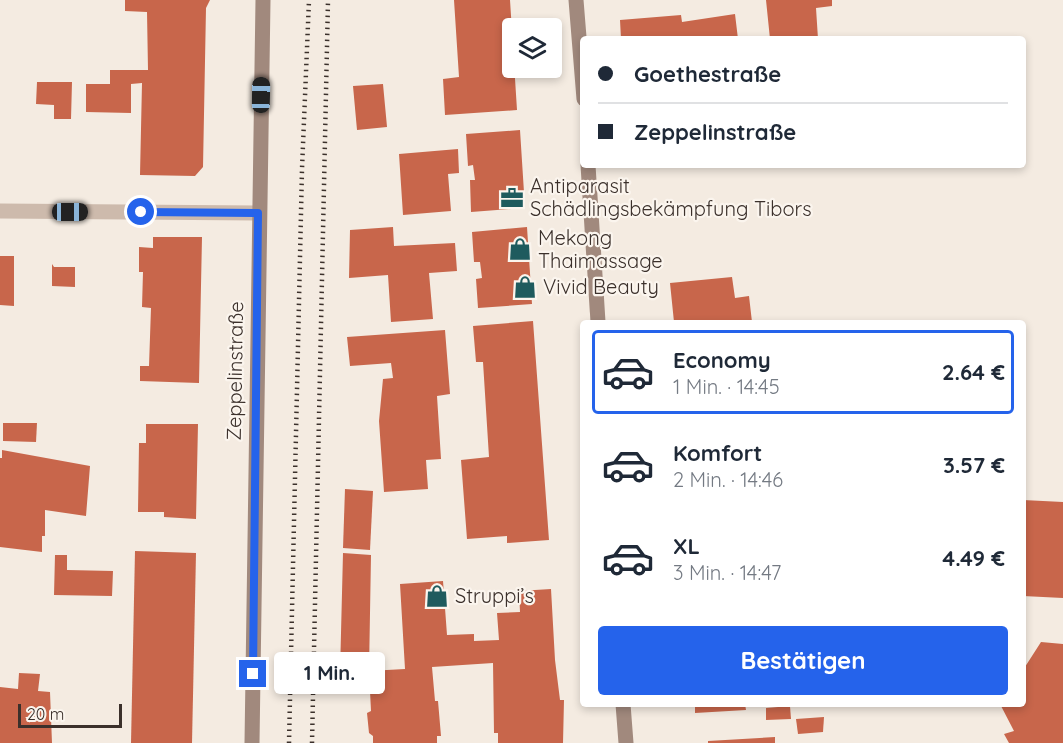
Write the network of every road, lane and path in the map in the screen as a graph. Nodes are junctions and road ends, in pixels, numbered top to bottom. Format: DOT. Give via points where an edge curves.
graph roads {
  1 [pos="263,0"];
  2 [pos="576,0"];
  3 [pos="580,50"];
  4 [pos="588,168"];
  5 [pos="0,212"];
  6 [pos="258,213"];
  7 [pos="598,320"];
  8 [pos="623,707"];
  9 [pos="252,743"];
  10 [pos="626,743"];
  1 -- 6 [label="main road, Zeppelinstraße"];
  2 -- 3 [label="main road"];
  4 -- 7 [label="main road"];
  5 -- 6 [label="street"];
  6 -- 9 [label="main road, Zeppelinstraße"];
  8 -- 10 [label="main road"];
}
